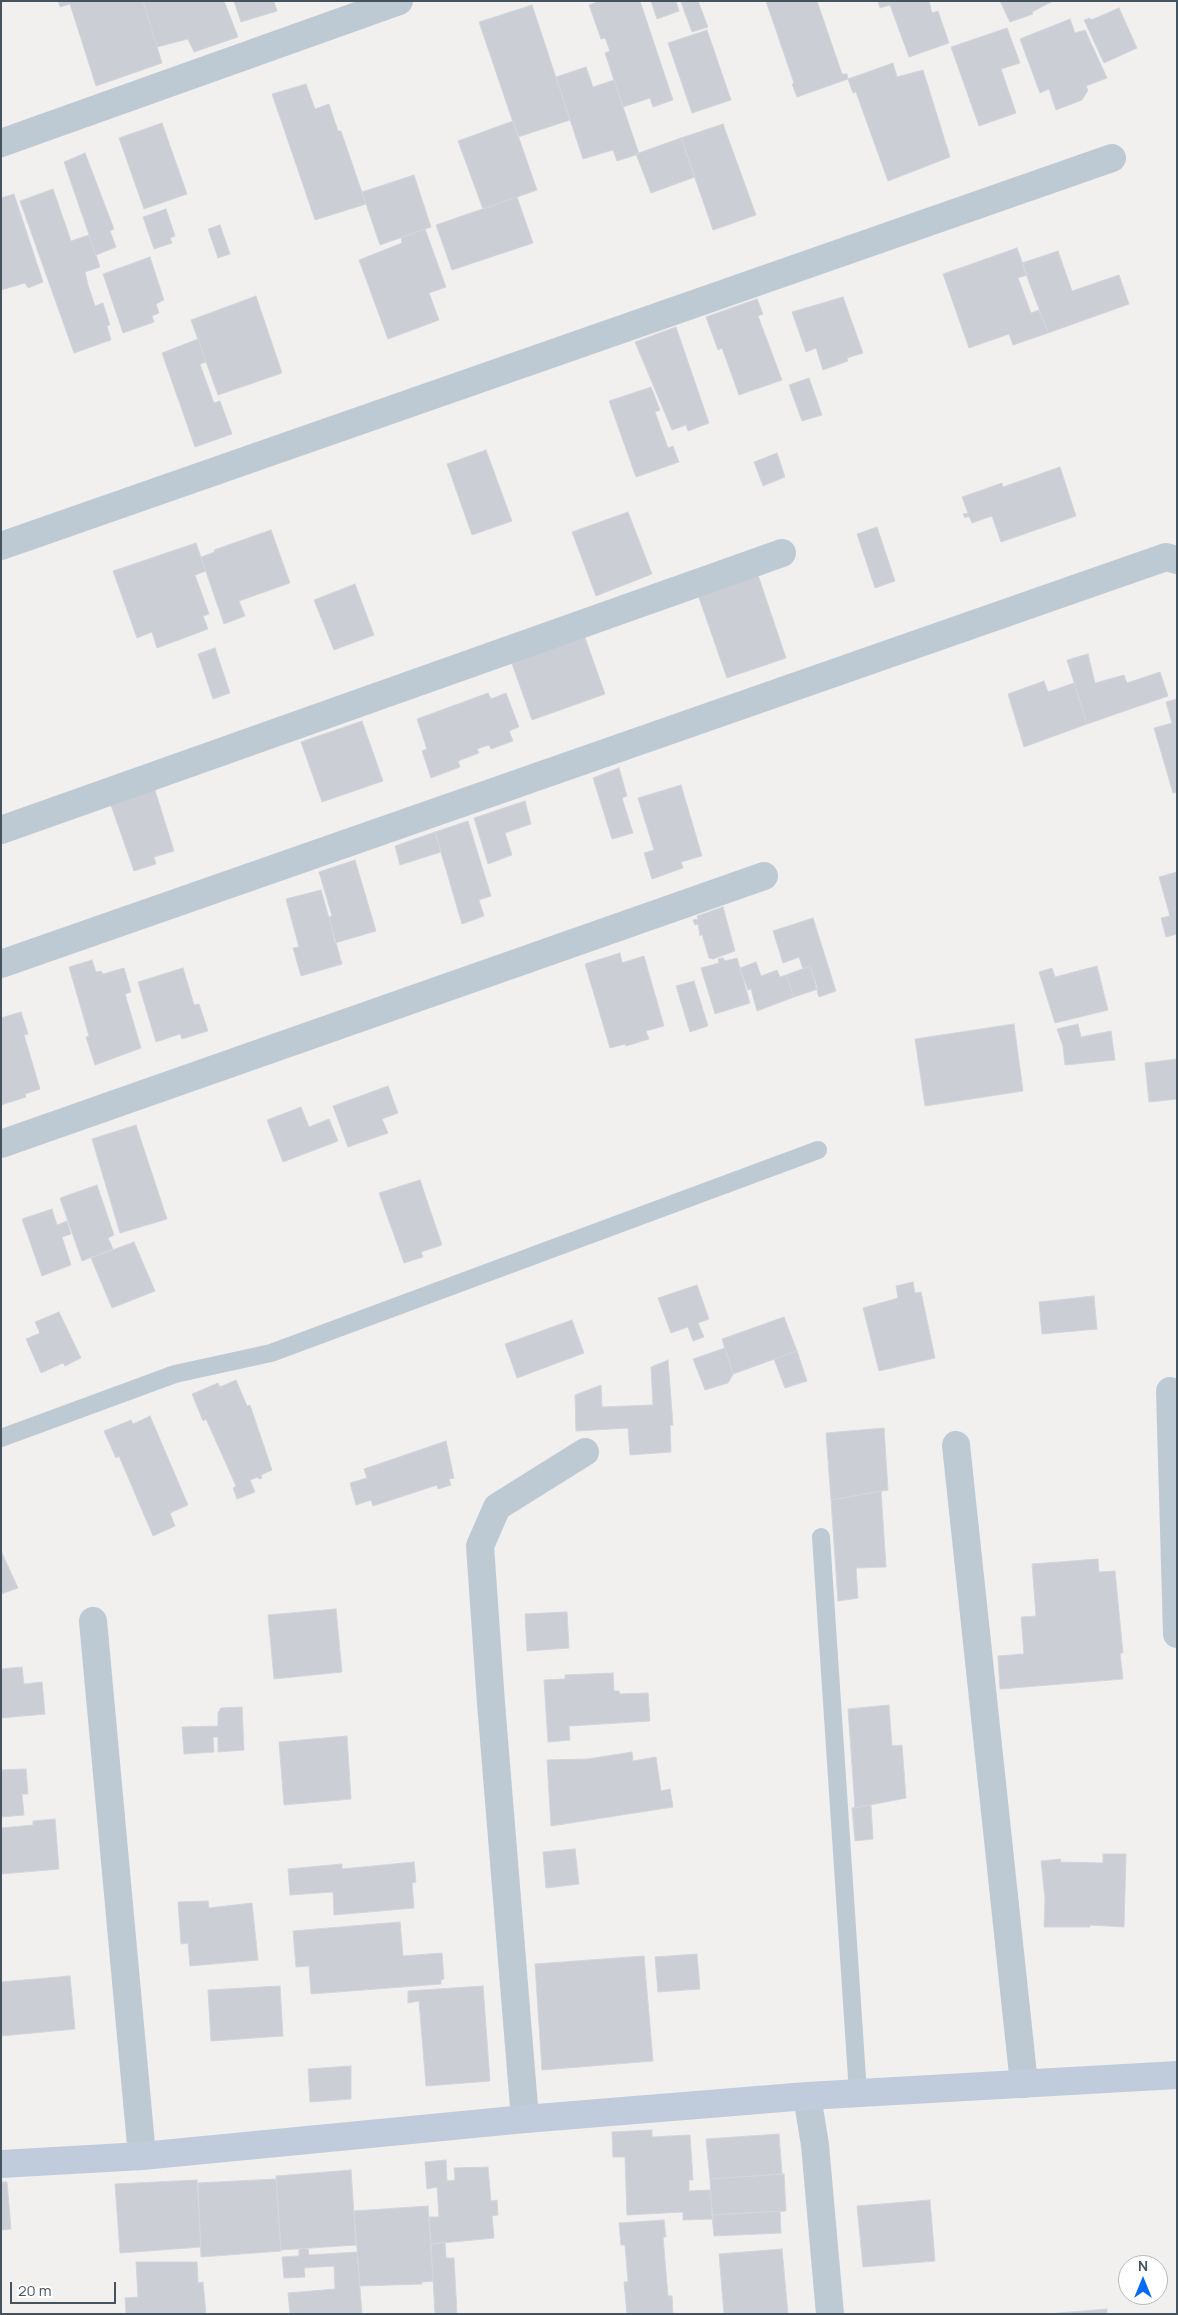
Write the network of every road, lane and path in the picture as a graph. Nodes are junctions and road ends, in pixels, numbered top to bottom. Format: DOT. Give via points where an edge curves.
graph roads {
  1 [pos="399,1"];
  2 [pos="1,143"];
  3 [pos="1112,158"];
  4 [pos="1,546"];
  5 [pos="782,553"];
  6 [pos="1177,560"];
  7 [pos="1,830"];
  8 [pos="764,876"];
  9 [pos="1,964"];
  10 [pos="1,1144"];
  11 [pos="818,1150"];
  12 [pos="1170,1391"];
  13 [pos="1,1438"];
  14 [pos="956,1445"];
  15 [pos="585,1452"];
  16 [pos="821,1537"];
  17 [pos="93,1621"];
  18 [pos="1177,1634"];
  19 [pos="1177,2075"];
  20 [pos="1024,2084"];
  21 [pos="858,2094"];
  22 [pos="808,2096"];
  23 [pos="525,2119"];
  24 [pos="142,2156"];
  25 [pos="1,2164"];
  26 [pos="830,2314"];
  1 -- 2 [label="street"];
  3 -- 4 [label="street"];
  5 -- 7 [label="street"];
  6 -- 9 [label="street" via="1166,557"];
  8 -- 10 [label="street"];
  11 -- 13 [label="lane" via="271,1353 175,1374"];
  12 -- 18 [label="street"];
  14 -- 20 [label="street"];
  15 -- 23 [label="street" via="497,1508 480,1546"];
  16 -- 21 [label="lane"];
  17 -- 24 [label="street"];
  19 -- 20 [label="street"];
  20 -- 21 [label="street"];
  21 -- 22 [label="street"];
  22 -- 23 [label="street"];
  22 -- 26 [label="street"];
  23 -- 24 [label="street"];
  24 -- 25 [label="street"];
}
